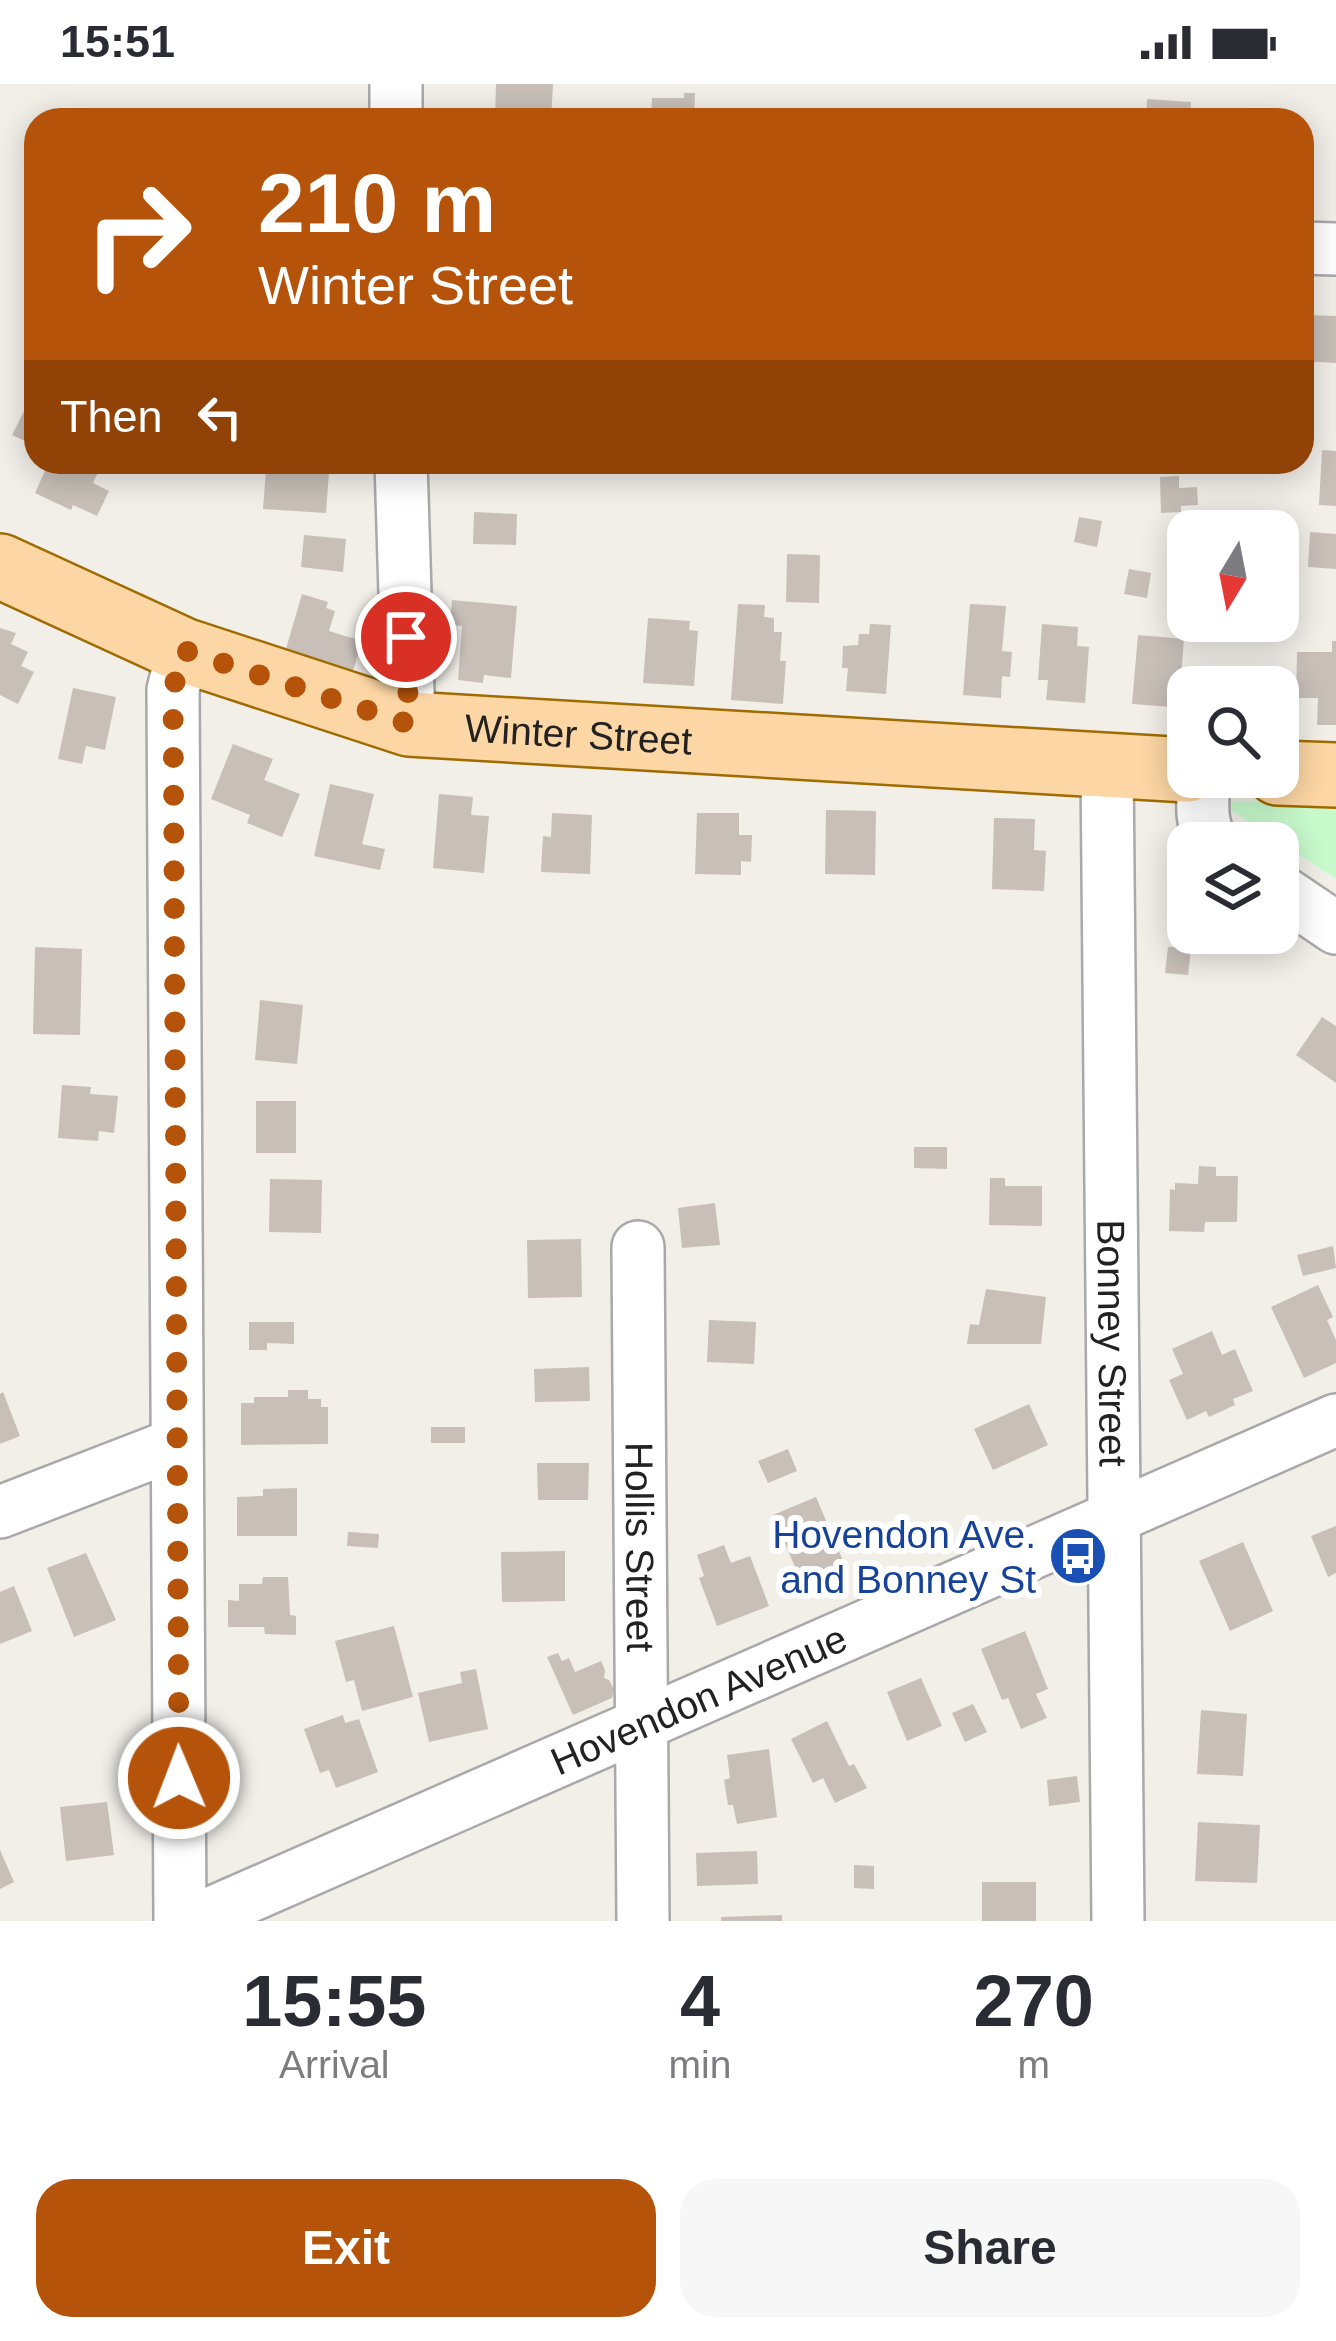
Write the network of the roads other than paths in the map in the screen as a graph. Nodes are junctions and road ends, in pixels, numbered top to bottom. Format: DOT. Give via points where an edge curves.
graph roads {
  1 [pos="401,474"];
  2 [pos="0,566"];
  3 [pos="183,650"];
  4 [pos="409,724"];
  5 [pos="1107,767"];
  6 [pos="1167,769"];
  7 [pos="1299,774"];
  8 [pos="1336,775"];
  9 [pos="1299,903"];
  10 [pos="1336,928"];
  11 [pos="638,1247"];
  12 [pos="1336,1420"];
  13 [pos="176,1444"];
  14 [pos="0,1512"];
  15 [pos="1114,1516"];
  16 [pos="641,1724"];
  17 [pos="180,1921"];
  18 [pos="193,1921"];
  19 [pos="643,1921"];
  20 [pos="1118,1921"];
  1 -- 4 [label="street"];
  2 -- 3 [label="main road, Winter Street"];
  3 -- 4 [label="main road, Winter Street"];
  3 -- 13 [label="street" via="173,690"];
  4 -- 5 [label="main road, Winter Street"];
  5 -- 6 [label="main road, Winter Street"];
  5 -- 15 [label="street, Bonney Street"];
  7 -- 8 [label="main road"];
  9 -- 10 [label="street"];
  11 -- 16 [label="street, Hollis Street"];
  12 -- 15 [label="street, Hovendon Avenue"];
  13 -- 14 [label="street"];
  13 -- 17 [label="street"];
  15 -- 16 [label="street, Hovendon Avenue"];
  15 -- 20 [label="street, Bonney Street"];
  16 -- 18 [label="street, Hovendon Avenue"];
  16 -- 19 [label="street, Hollis Street"];
}
